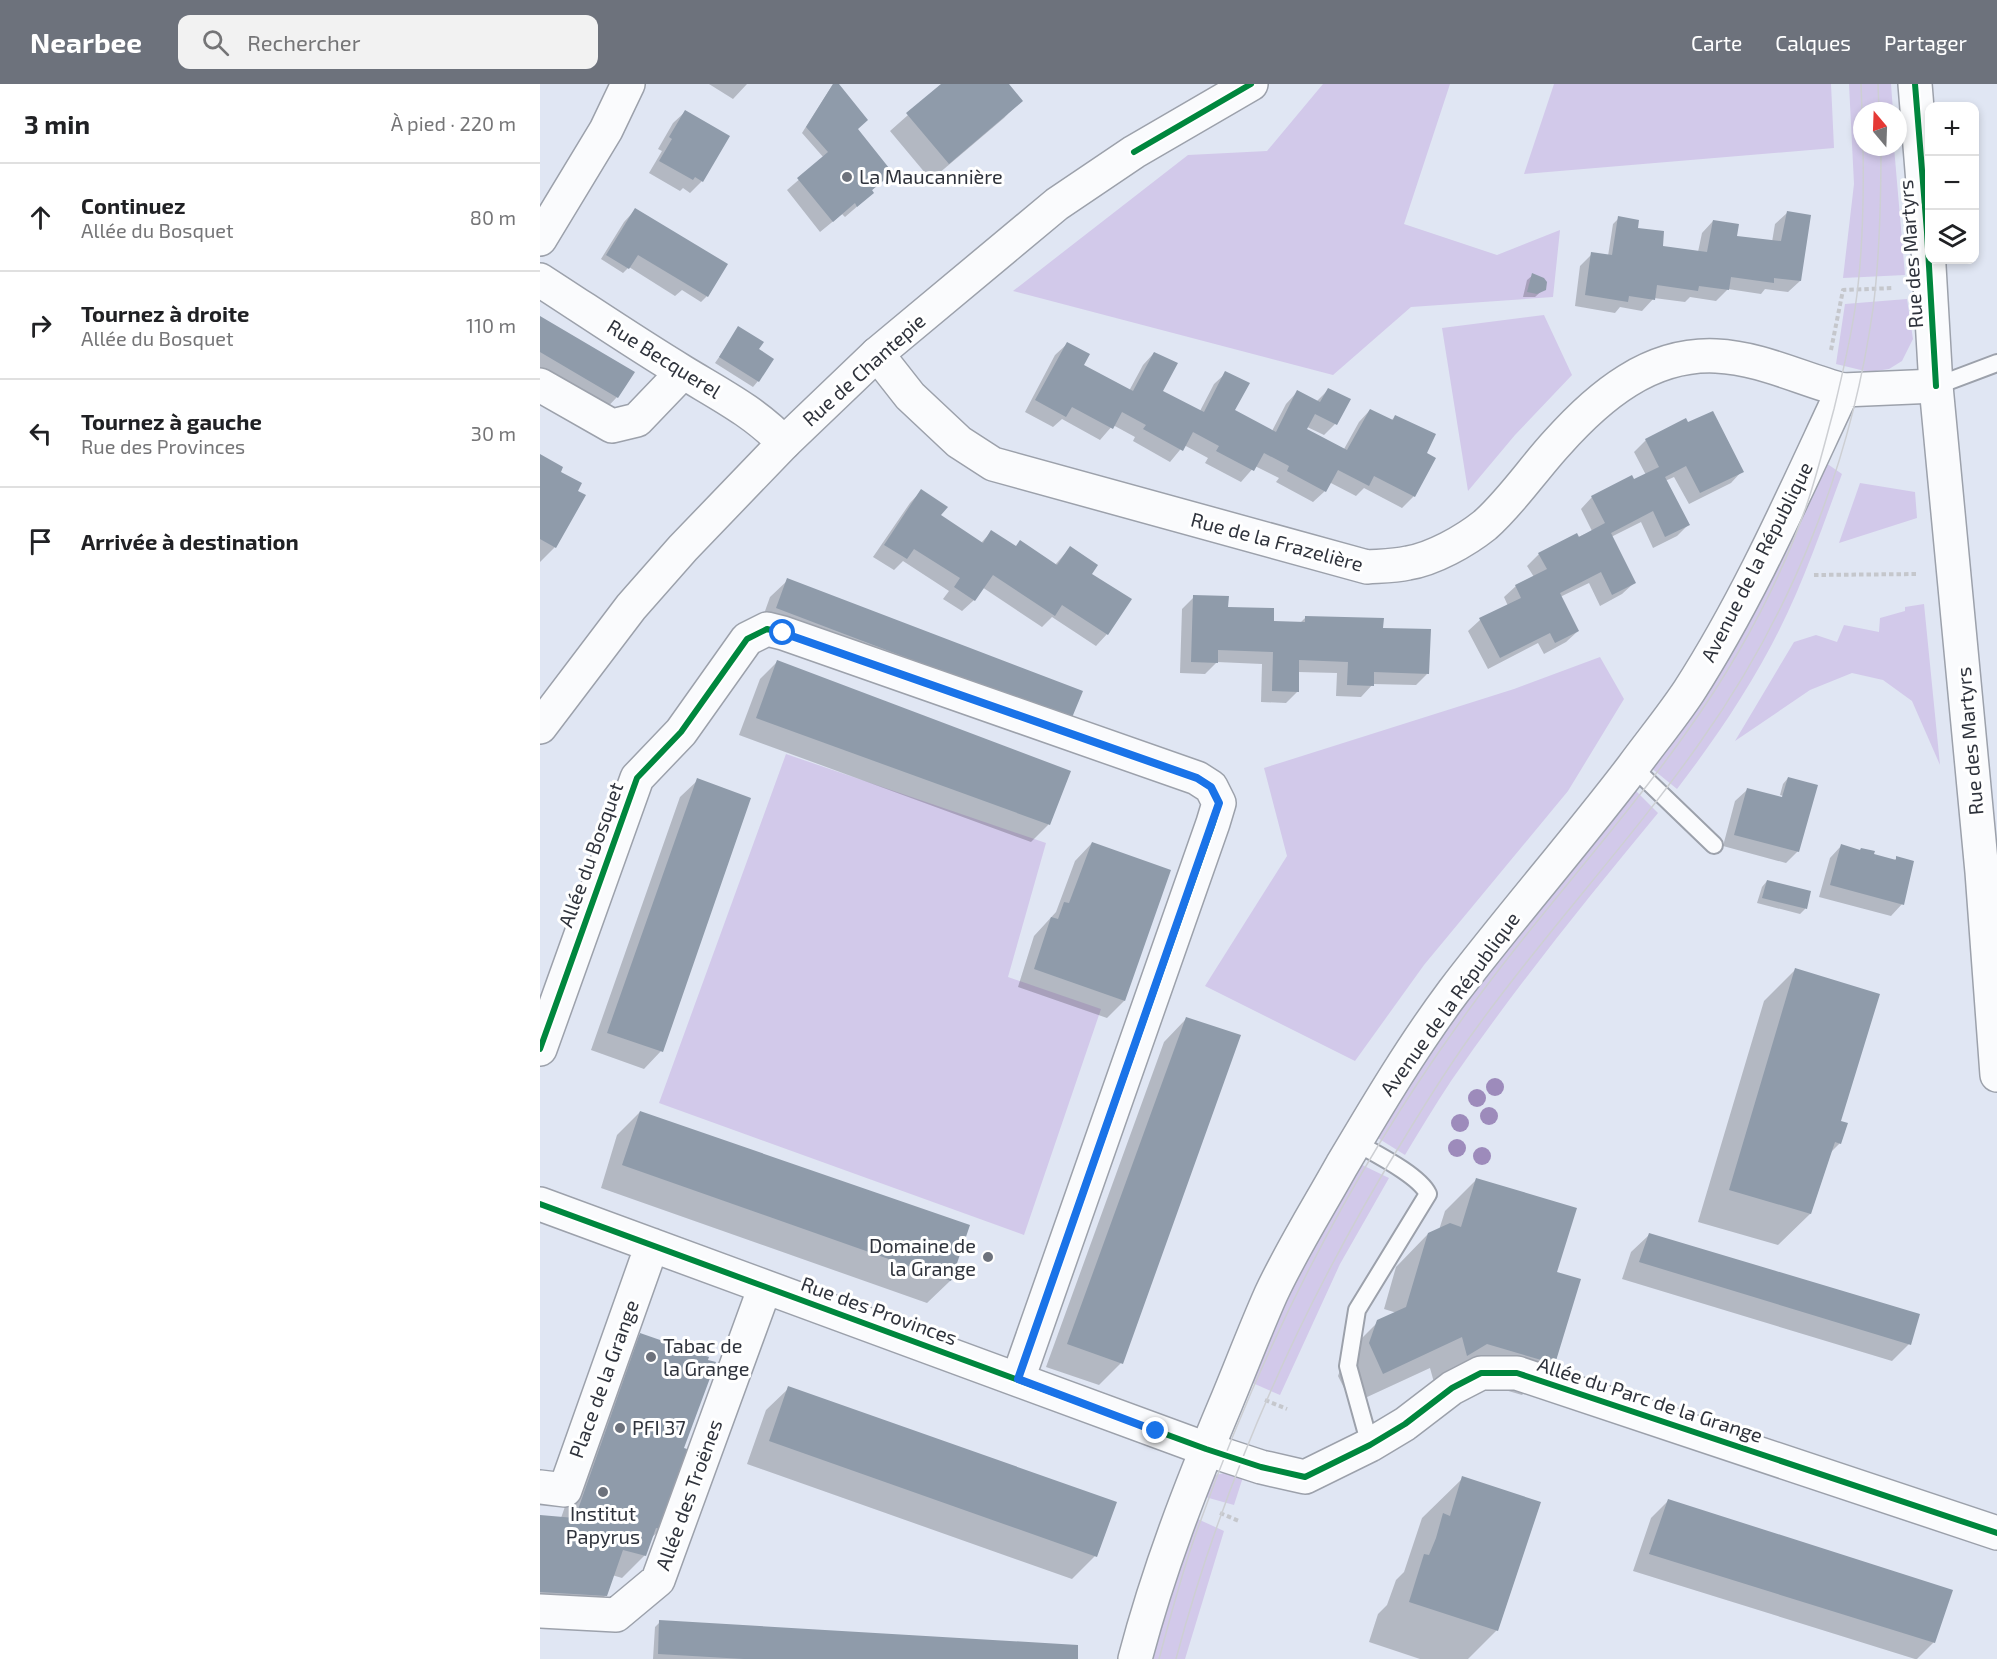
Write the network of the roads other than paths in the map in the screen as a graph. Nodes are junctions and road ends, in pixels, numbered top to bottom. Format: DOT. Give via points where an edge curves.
graph roads {
  1 [pos="628,84"];
  2 [pos="1251,84"];
  3 [pos="1915,84"];
  4 [pos="540,239"];
  5 [pos="540,280"];
  6 [pos="877,354"];
  7 [pos="1997,363"];
  8 [pos="682,372"];
  9 [pos="540,385"];
  10 [pos="1936,386"];
  11 [pos="1843,390"];
  12 [pos="784,443"];
  13 [pos="540,727"];
  14 [pos="1633,767"];
  15 [pos="1714,845"];
  16 [pos="1990,870"];
  17 [pos="540,1049"];
  18 [pos="1997,1075"];
  19 [pos="1355,1142"];
  20 [pos="540,1204"];
  21 [pos="652,1245"];
  22 [pos="765,1287"];
  23 [pos="1018,1379"];
  24 [pos="1370,1445"];
  25 [pos="1206,1449"];
  26 [pos="540,1488"];
  27 [pos="1997,1533"];
  28 [pos="540,1611"];
  29 [pos="1135,1659"];
  1 -- 4 [label="street" via="606,130"];
  2 -- 6 [label="street, Rue de Chantepie" via="1134,152 1057,204"];
  3 -- 10 [label="street, Rue des Martyrs"];
  5 -- 8 [label="street, Rue Becquerel"];
  6 -- 11 [label="street, Rue de la Frazelière" via="910,396 959,442 993,464 1367,567 1408,563 1444,551 1484,525 1603,398 1648,368 1681,357 1716,356 1762,364"];
  6 -- 12 [label="street, Rue de Chantepie"];
  7 -- 10 [label="lane"];
  8 -- 9 [label="street" via="637,420 612,426"];
  8 -- 12 [label="street, Rue Becquerel" via="752,414"];
  10 -- 11 [label="street, Rue de la Frazelière"];
  10 -- 16 [label="street, Rue des Martyrs"];
  11 -- 14 [label="street, Avenue de la République" via="1726,630 1688,692"];
  12 -- 13 [label="street, Rue de Chantepie" via="631,607"];
  14 -- 15 [label="lane"];
  14 -- 19 [label="street, Avenue de la République" via="1455,991"];
  16 -- 18 [label="street, Rue des Martyrs"];
  17 -- 23 [label="street, Allée du Bosquet" via="637,778 681,732 747,639 766,629 1197,778 1211,787 1219,803 1213,823"];
  19 -- 24 [label="lane" via="1406,1171 1428,1194 1357,1310 1348,1366"];
  19 -- 25 [label="street, Avenue de la République" via="1272,1293"];
  20 -- 21 [label="street, Rue des Provinces"];
  21 -- 22 [label="street, Rue des Provinces"];
  21 -- 26 [label="street, Place de la Grange" via="565,1490"];
  22 -- 23 [label="street, Rue des Provinces"];
  22 -- 28 [label="street, Allée des Troënes" via="658,1580 616,1615"];
  23 -- 25 [label="street, Rue des Provinces"];
  24 -- 25 [label="street, Allée du Parc de la Grange" via="1305,1477"];
  24 -- 27 [label="street, Allée du Parc de la Grange" via="1452,1388 1481,1373 1517,1373"];
  25 -- 29 [label="street, Avenue de la République" via="1166,1557"];
}
